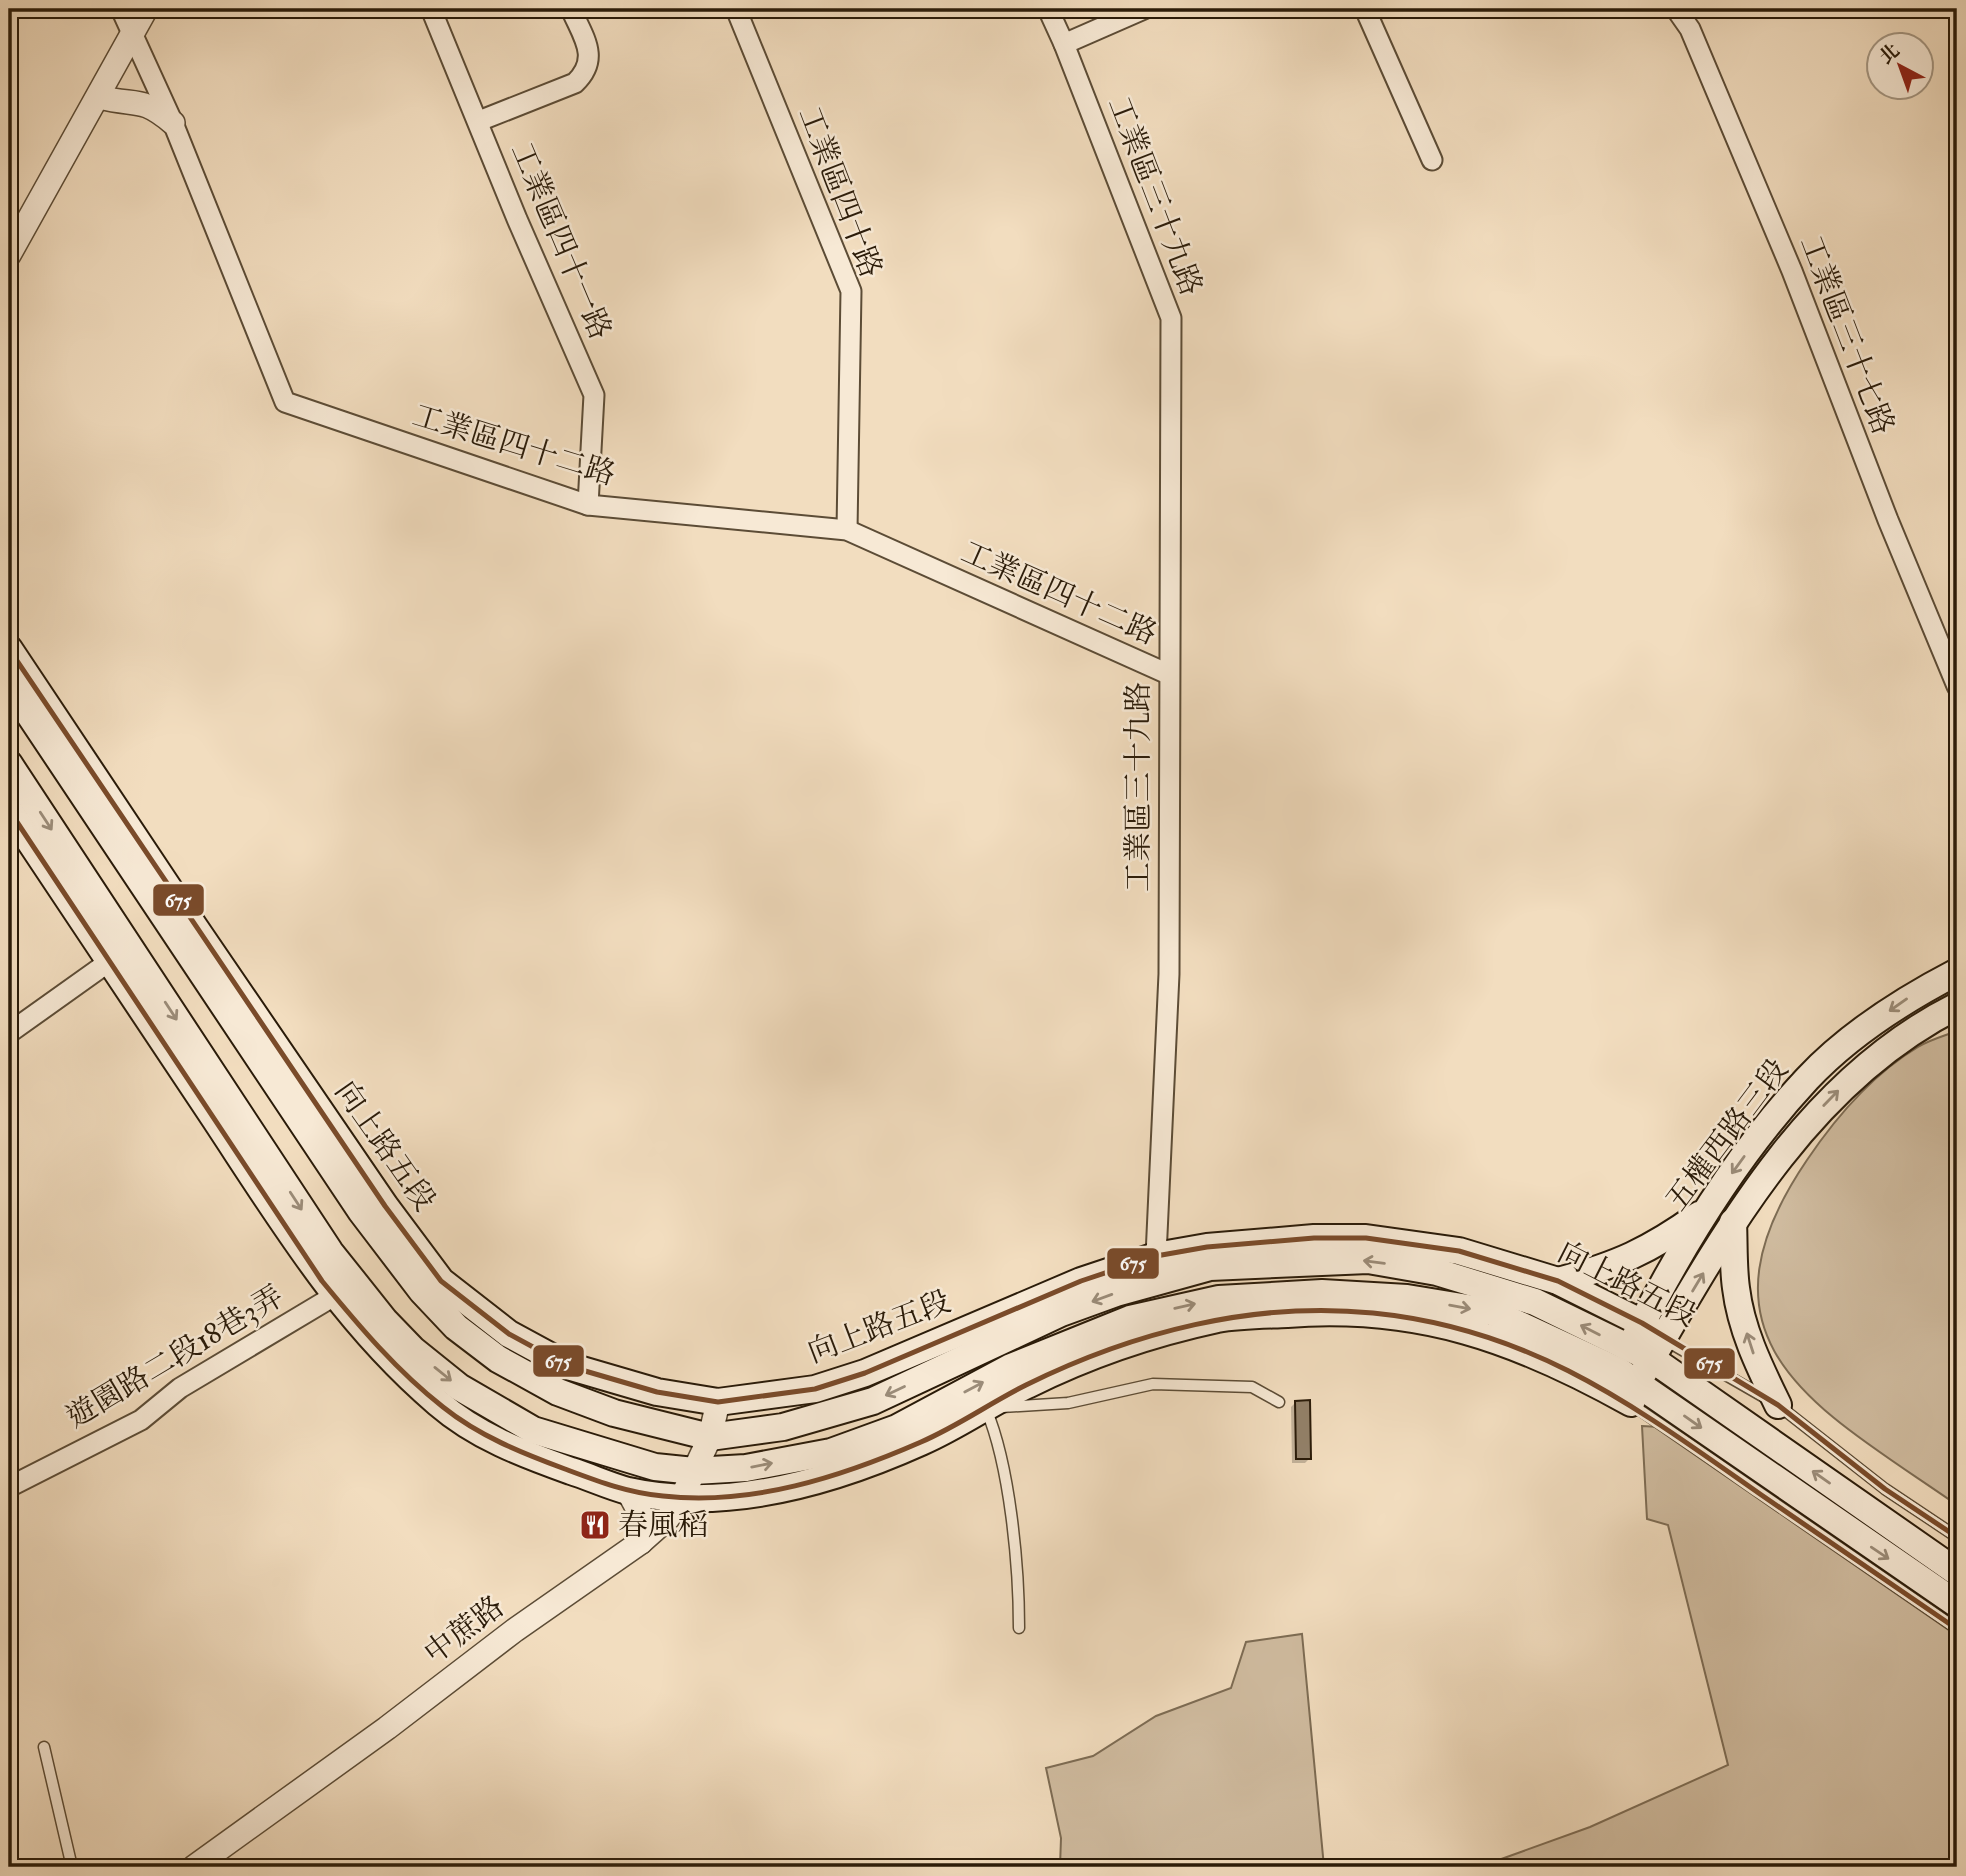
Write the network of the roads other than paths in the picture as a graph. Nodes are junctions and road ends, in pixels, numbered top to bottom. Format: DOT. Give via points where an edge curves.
graph roads {
  1 [pos="121,9"];
  2 [pos="146,9"];
  3 [pos="431,9"];
  4 [pos="571,9"];
  5 [pos="736,9"];
  6 [pos="1048,9"];
  7 [pos="1143,9"];
  8 [pos="1365,9"];
  9 [pos="1676,9"];
  10 [pos="133,34"];
  11 [pos="1064,44"];
  12 [pos="100,97"];
  13 [pos="479,121"];
  14 [pos="173,123"];
  15 [pos="1432,160"];
  16 [pos="9,255"];
  17 [pos="588,505"];
  18 [pos="847,530"];
  19 [pos="9,649"];
  20 [pos="1168,674"];
  21 [pos="9,684"];
  22 [pos="1957,685"];
  23 [pos="9,764"];
  24 [pos="9,810"];
  25 [pos="110,961"];
  26 [pos="1957,972"];
  27 [pos="1957,1006"];
  28 [pos="9,1033"];
  29 [pos="1706,1210"];
  30 [pos="1733,1222"];
  31 [pos="1156,1256"];
  32 [pos="1558,1281"];
  33 [pos="334,1296"];
  34 [pos="1642,1323"];
  35 [pos="1634,1371"];
  36 [pos="718,1402"];
  37 [pos="1279,1402"];
  38 [pos="1778,1405"];
  39 [pos="985,1408"];
  40 [pos="710,1437"];
  41 [pos="694,1471"];
  42 [pos="9,1487"];
  43 [pos="628,1491"];
  44 [pos="682,1497"];
  45 [pos="1957,1537"];
  46 [pos="641,1542"];
  47 [pos="1957,1572"];
  48 [pos="1957,1604"];
  49 [pos="1019,1628"];
  50 [pos="1957,1629"];
  51 [pos="44,1747"];
  52 [pos="199,1866"];
  53 [pos="72,1867"];
  1 -- 10 [label="street, 工業區四十二路"];
  2 -- 10 [label="street"];
  3 -- 13 [label="street, 工業區四十一路"];
  4 -- 13 [label="street" via="586,44 587,72 575,83"];
  5 -- 18 [label="street, 工業區四十路" via="851,291"];
  6 -- 11 [label="street, 工業區三十九路"];
  7 -- 11 [label="street"];
  8 -- 15 [label="street"];
  9 -- 22 [label="street, 工業區三十七路" via="1690,29 1791,271"];
  10 -- 12 [label="street"];
  10 -- 14 [label="street, 工業區四十二路"];
  11 -- 20 [label="street, 工業區三十九路" via="1171,318"];
  12 -- 14 [label="street" via="139,101"];
  12 -- 16 [label="street"];
  13 -- 17 [label="street, 工業區四十一路" via="594,395"];
  14 -- 17 [label="street, 工業區四十二路" via="285,402"];
  17 -- 18 [label="street, 工業區四十二路"];
  18 -- 20 [label="street, 工業區四十二路"];
  19 -- 36 [label="main road, 向上路五段" via="202,939 441,1281 509,1334 568,1366 657,1392"];
  20 -- 31 [label="street, 工業區三十九路" via="1169,974"];
  21 -- 40 [label="main road, 向上路五段" via="361,1211 422,1291 456,1327 498,1359 558,1392 614,1413"];
  23 -- 41 [label="main road, 向上路五段, one-way" via="330,1252 413,1350 458,1387 533,1430 656,1466"];
  24 -- 25 [label="main road, 向上路五段"];
  25 -- 28 [label="street"];
  25 -- 33 [label="main road, 向上路五段"];
  26 -- 29 [label="main road, 五權西路三段, one-way" via="1877,1019 1807,1078"];
  30 -- 27 [label="main road, 五權西路三段, one-way" via="1780,1156 1832,1096 1883,1052"];
  29 -- 32 [label="main road" via="1630,1259"];
  29 -- 34 [label="main road, 五權西路三段"];
  35 -- 30 [label="main road, 五權西路三段, one-way"];
  38 -- 30 [label="main road, one-way" via="1742,1318 1735,1288"];
  31 -- 32 [label="main road, 向上路五段" via="1287,1240 1366,1238 1459,1251"];
  31 -- 36 [label="main road, 向上路五段" via="1081,1281 815,1390"];
  32 -- 34 [label="main road, 向上路五段"];
  33 -- 42 [label="street, 遊園路二段18巷3弄" via="180,1388 141,1420"];
  33 -- 43 [label="main road, 向上路五段" via="401,1370 479,1434"];
  34 -- 35 [label="main road, 五權西路三段"];
  35 -- 38 [label="lane, 向上路五段"];
  35 -- 39 [label="main road, 向上路五段" via="1450,1325 1371,1312 1321,1311 1222,1318 1136,1340 1029,1384"];
  35 -- 40 [label="main road, 向上路五段, one-way" via="1535,1302 1437,1272 1367,1260 1210,1267 1061,1313 873,1401 796,1424"];
  41 -- 35 [label="main road, 向上路五段, one-way" via="746,1468 831,1452 897,1428 1011,1367 1130,1319 1219,1299 1322,1293 1407,1298 1492,1312"];
  47 -- 35 [label="main road, 向上路五段, one-way"];
  35 -- 48 [label="main road, 向上路五段, one-way"];
  35 -- 50 [label="lane, 向上路五段"];
  36 -- 40 [label="street, 中蔗路"];
  37 -- 39 [label="lane" via="1252,1387 1153,1384 1068,1403"];
  38 -- 45 [label="lane, 向上路五段" via="1885,1489"];
  39 -- 44 [label="main road, 向上路五段" via="924,1441 850,1470 765,1493"];
  39 -- 49 [label="lane" via="999,1441 1019,1592"];
  40 -- 41 [label="street, 中蔗路"];
  41 -- 44 [label="street, 中蔗路"];
  43 -- 44 [label="main road, 向上路五段"];
  43 -- 46 [label="street" via="641,1515"];
  44 -- 46 [label="street, 中蔗路"];
  46 -- 52 [label="street, 中蔗路" via="515,1630"];
  51 -- 53 [label="lane"];
}
